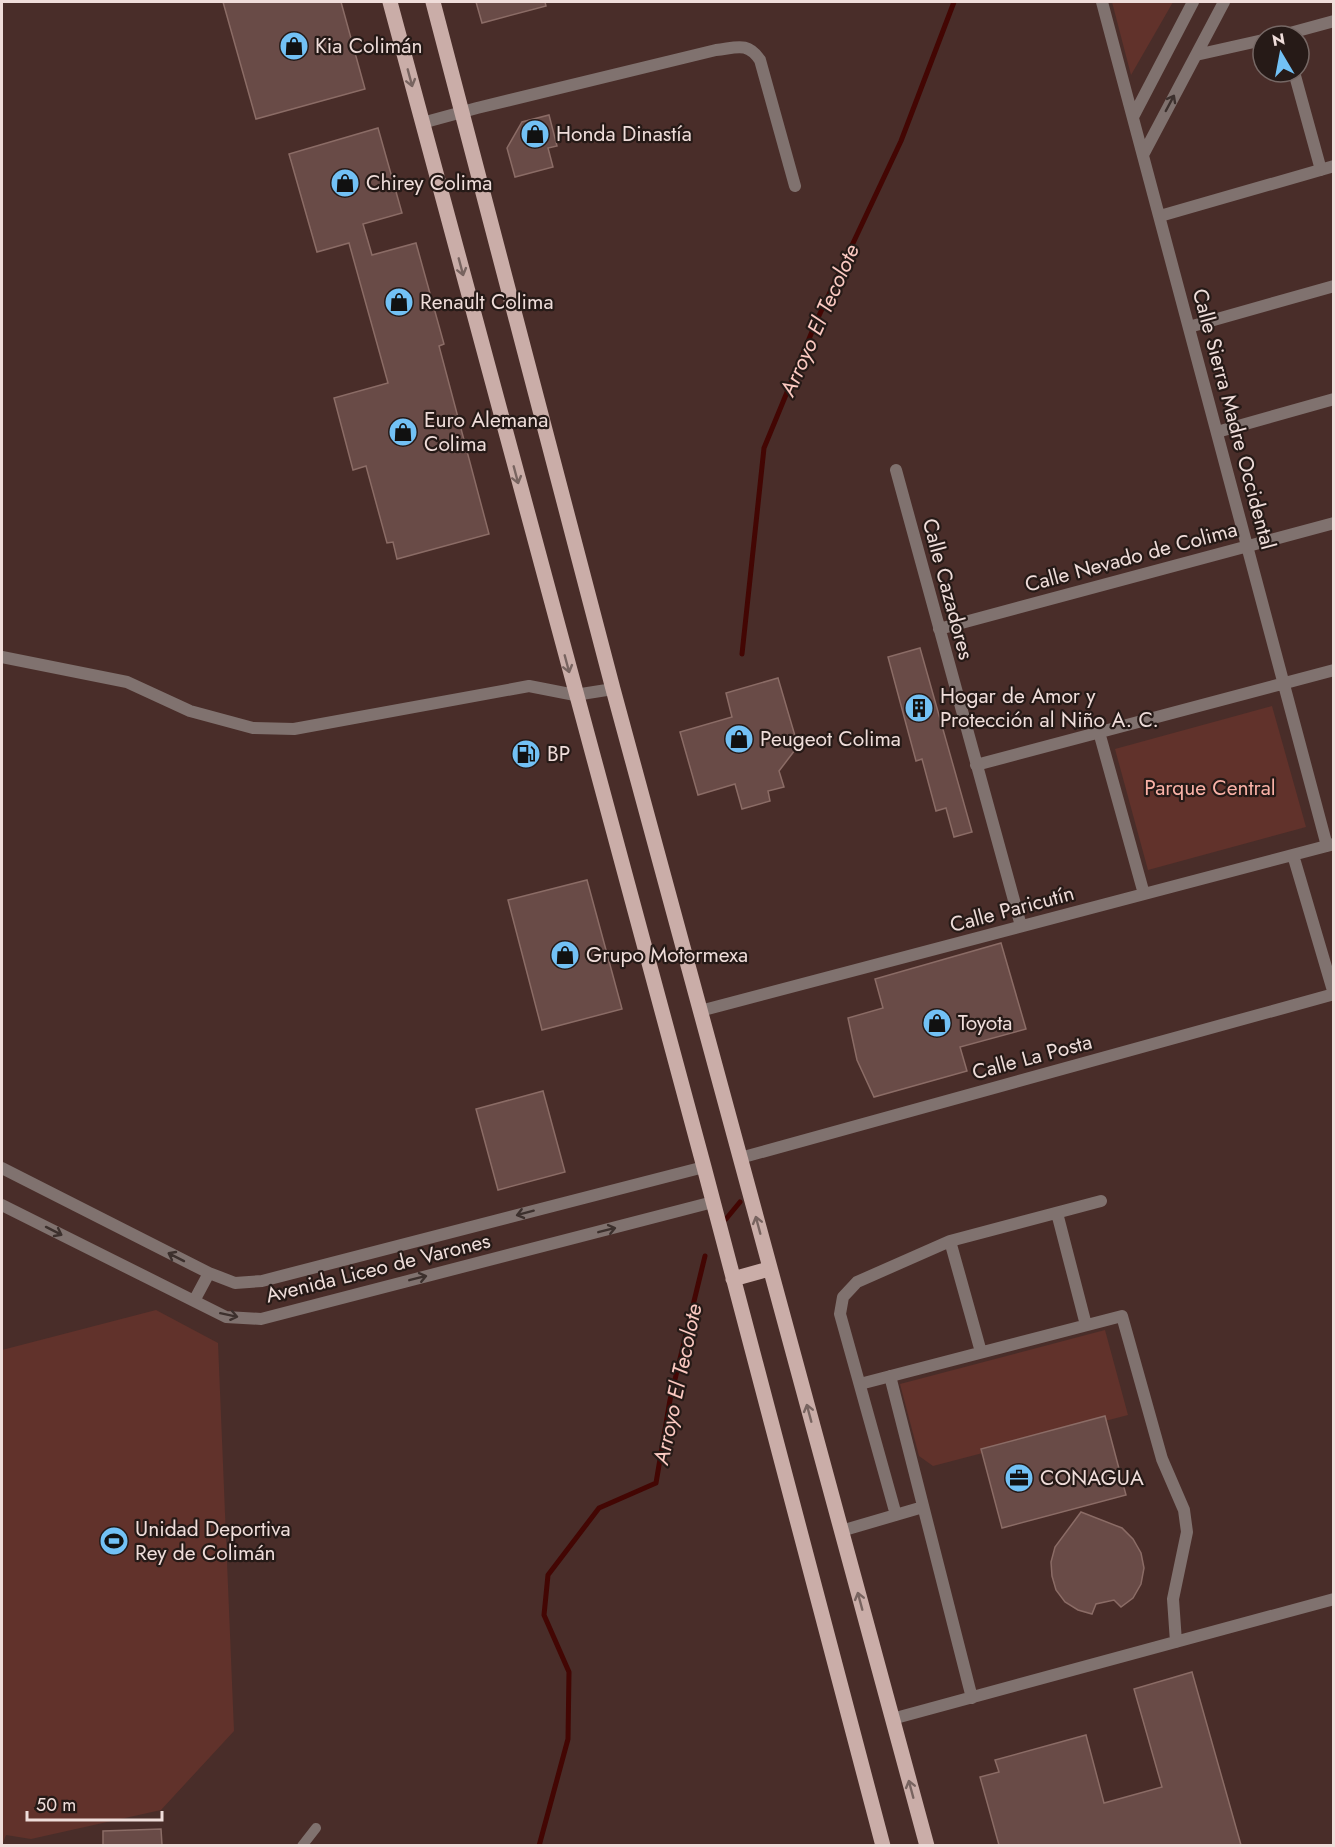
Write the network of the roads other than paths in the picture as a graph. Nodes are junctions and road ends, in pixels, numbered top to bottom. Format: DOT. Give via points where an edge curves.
graph roads {
  1 [pos="390,2"];
  2 [pos="433,2"];
  3 [pos="1102,2"];
  4 [pos="1193,2"];
  5 [pos="1224,2"];
  6 [pos="1334,21"];
  7 [pos="1311,28"];
  8 [pos="1251,43"];
  9 [pos="1196,55"];
  10 [pos="1296,84"];
  11 [pos="462,112"];
  12 [pos="1133,117"];
  13 [pos="422,123"];
  14 [pos="1143,155"];
  15 [pos="1334,166"];
  16 [pos="1321,170"];
  17 [pos="795,186"];
  18 [pos="1160,216"];
  19 [pos="1334,286"];
  20 [pos="1189,327"];
  21 [pos="1334,399"];
  22 [pos="1217,432"];
  23 [pos="896,470"];
  24 [pos="1334,523"];
  25 [pos="1247,546"];
  26 [pos="939,629"];
  27 [pos="2,657"];
  28 [pos="1334,670"];
  29 [pos="1284,683"];
  30 [pos="613,689"];
  31 [pos="575,695"];
  32 [pos="1099,732"];
  33 [pos="976,765"];
  34 [pos="1330,845"];
  35 [pos="1293,855"];
  36 [pos="1144,894"];
  37 [pos="1021,926"];
  38 [pos="1334,994"];
  39 [pos="700,1011"];
  40 [pos="740,1158"];
  41 [pos="704,1167"];
  42 [pos="2,1168"];
  43 [pos="1101,1201"];
  44 [pos="713,1202"];
  45 [pos="2,1205"];
  46 [pos="1057,1213"];
  47 [pos="950,1241"];
  48 [pos="770,1269"];
  49 [pos="209,1273"];
  50 [pos="733,1279"];
  51 [pos="194,1301"];
  52 [pos="1086,1325"];
  53 [pos="981,1352"];
  54 [pos="890,1376"];
  55 [pos="860,1384"];
  56 [pos="923,1508"];
  57 [pos="896,1515"];
  58 [pos="841,1531"];
  59 [pos="1334,1599"];
  60 [pos="1176,1642"];
  61 [pos="972,1698"];
  62 [pos="892,1719"];
  63 [pos="316,1828"];
  64 [pos="302,1845"];
  65 [pos="883,1845"];
  66 [pos="927,1845"];
  1 -- 13 [label="main road, one-way"];
  2 -- 11 [label="main road"];
  3 -- 12 [label="street, Calle Sierra Madre Occidental"];
  4 -- 12 [label="street"];
  5 -- 9 [label="street"];
  6 -- 7 [label="street"];
  8 -- 9 [label="street"];
  14 -- 9 [label="street, one-way"];
  10 -- 16 [label="street"];
  11 -- 13 [label="street"];
  11 -- 17 [label="street" via="716,50 745,47 760,60"];
  11 -- 30 [label="main road"];
  12 -- 14 [label="street, Calle Sierra Madre Occidental"];
  13 -- 31 [label="main road, one-way"];
  14 -- 18 [label="street, Calle Sierra Madre Occidental"];
  15 -- 16 [label="street"];
  16 -- 18 [label="street"];
  18 -- 20 [label="street, Calle Sierra Madre Occidental"];
  19 -- 20 [label="street"];
  20 -- 22 [label="street, Calle Sierra Madre Occidental"];
  21 -- 22 [label="street"];
  22 -- 25 [label="street, Calle Sierra Madre Occidental"];
  23 -- 26 [label="street, Calle Cazadores"];
  24 -- 25 [label="street, Calle Nevado de Colima"];
  25 -- 26 [label="street, Calle Nevado de Colima"];
  25 -- 29 [label="street, Calle Sierra Madre Occidental"];
  26 -- 33 [label="street, Calle Cazadores"];
  27 -- 31 [label="street" via="127,682 190,711 253,728 294,729 529,686"];
  28 -- 29 [label="street"];
  29 -- 32 [label="street"];
  29 -- 34 [label="street, Calle Sierra Madre Occidental"];
  30 -- 31 [label="street"];
  30 -- 39 [label="main road"];
  31 -- 41 [label="main road"];
  32 -- 33 [label="street"];
  32 -- 36 [label="street"];
  33 -- 37 [label="street, Calle Cazadores"];
  34 -- 35 [label="street, Calle Paricutín"];
  35 -- 36 [label="street, Calle Paricutín"];
  35 -- 38 [label="street"];
  36 -- 37 [label="street, Calle Paricutín"];
  37 -- 39 [label="street, Calle Paricutín"];
  38 -- 40 [label="street, Calle La Posta"];
  39 -- 40 [label="main road"];
  48 -- 40 [label="main road, one-way"];
  41 -- 44 [label="main road"];
  41 -- 49 [label="street, Avenida Liceo de Varones, one-way" via="262,1281 235,1283"];
  49 -- 42 [label="street, Avenida Liceo de Varones, one-way"];
  43 -- 46 [label="street"];
  44 -- 50 [label="main road"];
  51 -- 44 [label="street, Avenida Liceo de Varones, one-way" via="226,1317 261,1319"];
  45 -- 51 [label="street, Avenida Liceo de Varones, one-way"];
  46 -- 47 [label="street"];
  46 -- 52 [label="street"];
  47 -- 53 [label="street"];
  47 -- 55 [label="street" via="856,1282 843,1297 840,1314"];
  48 -- 50 [label="main road"];
  58 -- 48 [label="main road, one-way"];
  49 -- 51 [label="street"];
  50 -- 65 [label="main road"];
  52 -- 53 [label="street"];
  52 -- 60 [label="street" via="1122,1316 1162,1459 1184,1510 1186,1532 1173,1599"];
  53 -- 54 [label="street"];
  54 -- 55 [label="street"];
  54 -- 56 [label="street"];
  55 -- 57 [label="street"];
  56 -- 57 [label="street"];
  56 -- 61 [label="street"];
  57 -- 58 [label="street"];
  62 -- 58 [label="main road, one-way"];
  59 -- 60 [label="street"];
  60 -- 61 [label="street"];
  61 -- 62 [label="street"];
  66 -- 62 [label="main road, one-way"];
  63 -- 64 [label="lane"];
}
